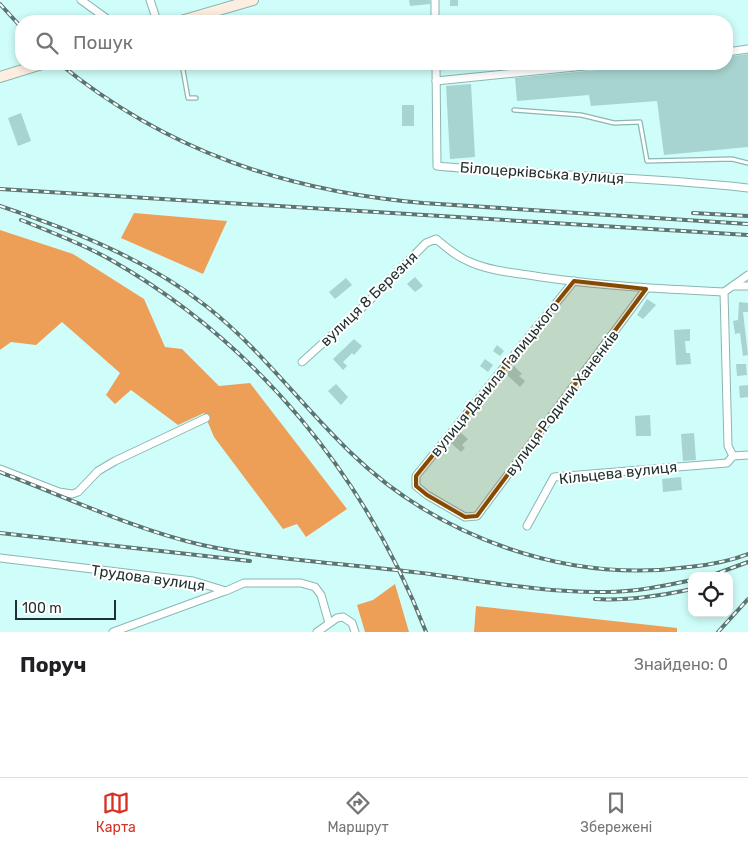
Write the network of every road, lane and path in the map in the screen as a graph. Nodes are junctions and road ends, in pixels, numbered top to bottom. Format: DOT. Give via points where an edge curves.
graph roads {
  1 [pos="81,0"];
  2 [pos="150,0"];
  3 [pos="253,0"];
  4 [pos="435,0"];
  5 [pos="102,15"];
  6 [pos="155,15"];
  7 [pos="202,15"];
  8 [pos="435,15"];
  9 [pos="748,50"];
  10 [pos="733,51"];
  11 [pos="23,70"];
  12 [pos="183,70"];
  13 [pos="436,70"];
  14 [pos="545,70"];
  15 [pos="0,77"];
  16 [pos="436,81"];
  17 [pos="196,98"];
  18 [pos="514,110"];
  19 [pos="748,163"];
  20 [pos="748,188"];
  21 [pos="748,275"];
  22 [pos="574,281"];
  23 [pos="733,286"];
  24 [pos="748,286"];
  25 [pos="646,289"];
  26 [pos="724,292"];
  27 [pos="302,362"];
  28 [pos="206,418"];
  29 [pos="748,455"];
  30 [pos="733,456"];
  31 [pos="0,469"];
  32 [pos="477,516"];
  33 [pos="527,526"];
  34 [pos="0,558"];
  35 [pos="226,591"];
  36 [pos="329,623"];
  37 [pos="112,632"];
  38 [pos="317,632"];
  39 [pos="355,632"];
  1 -- 5 [label="street"];
  2 -- 6 [label="street"];
  3 -- 7 [label="main road"];
  4 -- 8 [label="street"];
  9 -- 10 [label="street"];
  11 -- 15 [label="main road"];
  12 -- 17 [label="lane" via="188,98"];
  13 -- 16 [label="street, Білоцерківська вулиця"];
  14 -- 16 [label="street"];
  16 -- 20 [label="street, Білоцерківська вулиця" via="437,166 687,181"];
  18 -- 19 [label="lane" via="581,115 614,124 640,122 647,162 732,159"];
  21 -- 23 [label="street"];
  22 -- 25 [label="street"];
  22 -- 27 [label="street, вулиця 8 Березня" via="490,269 469,262 436,239 426,243 365,306"];
  22 -- 32 [label="street, вулиця Данила Галицького" via="416,476 416,486 427,495 465,517"];
  23 -- 24 [label="street"];
  23 -- 26 [label="street"];
  25 -- 26 [label="street"];
  25 -- 32 [label="street, вулиця Родини Ханенків"];
  26 -- 30 [label="street" via="728,446"];
  28 -- 31 [label="street" via="115,461 98,471 78,492 66,494"];
  29 -- 30 [label="street, Кільцева вулиця"];
  30 -- 33 [label="street, Кільцева вулиця" via="727,464 554,476"];
  34 -- 35 [label="street, Трудова вулиця" via="193,581"];
  35 -- 36 [label="street, Трудова вулиця" via="244,583 301,583 315,587 321,595"];
  35 -- 37 [label="street"];
  36 -- 38 [label="street"];
  36 -- 39 [label="street" via="343,616 352,623"];
}
